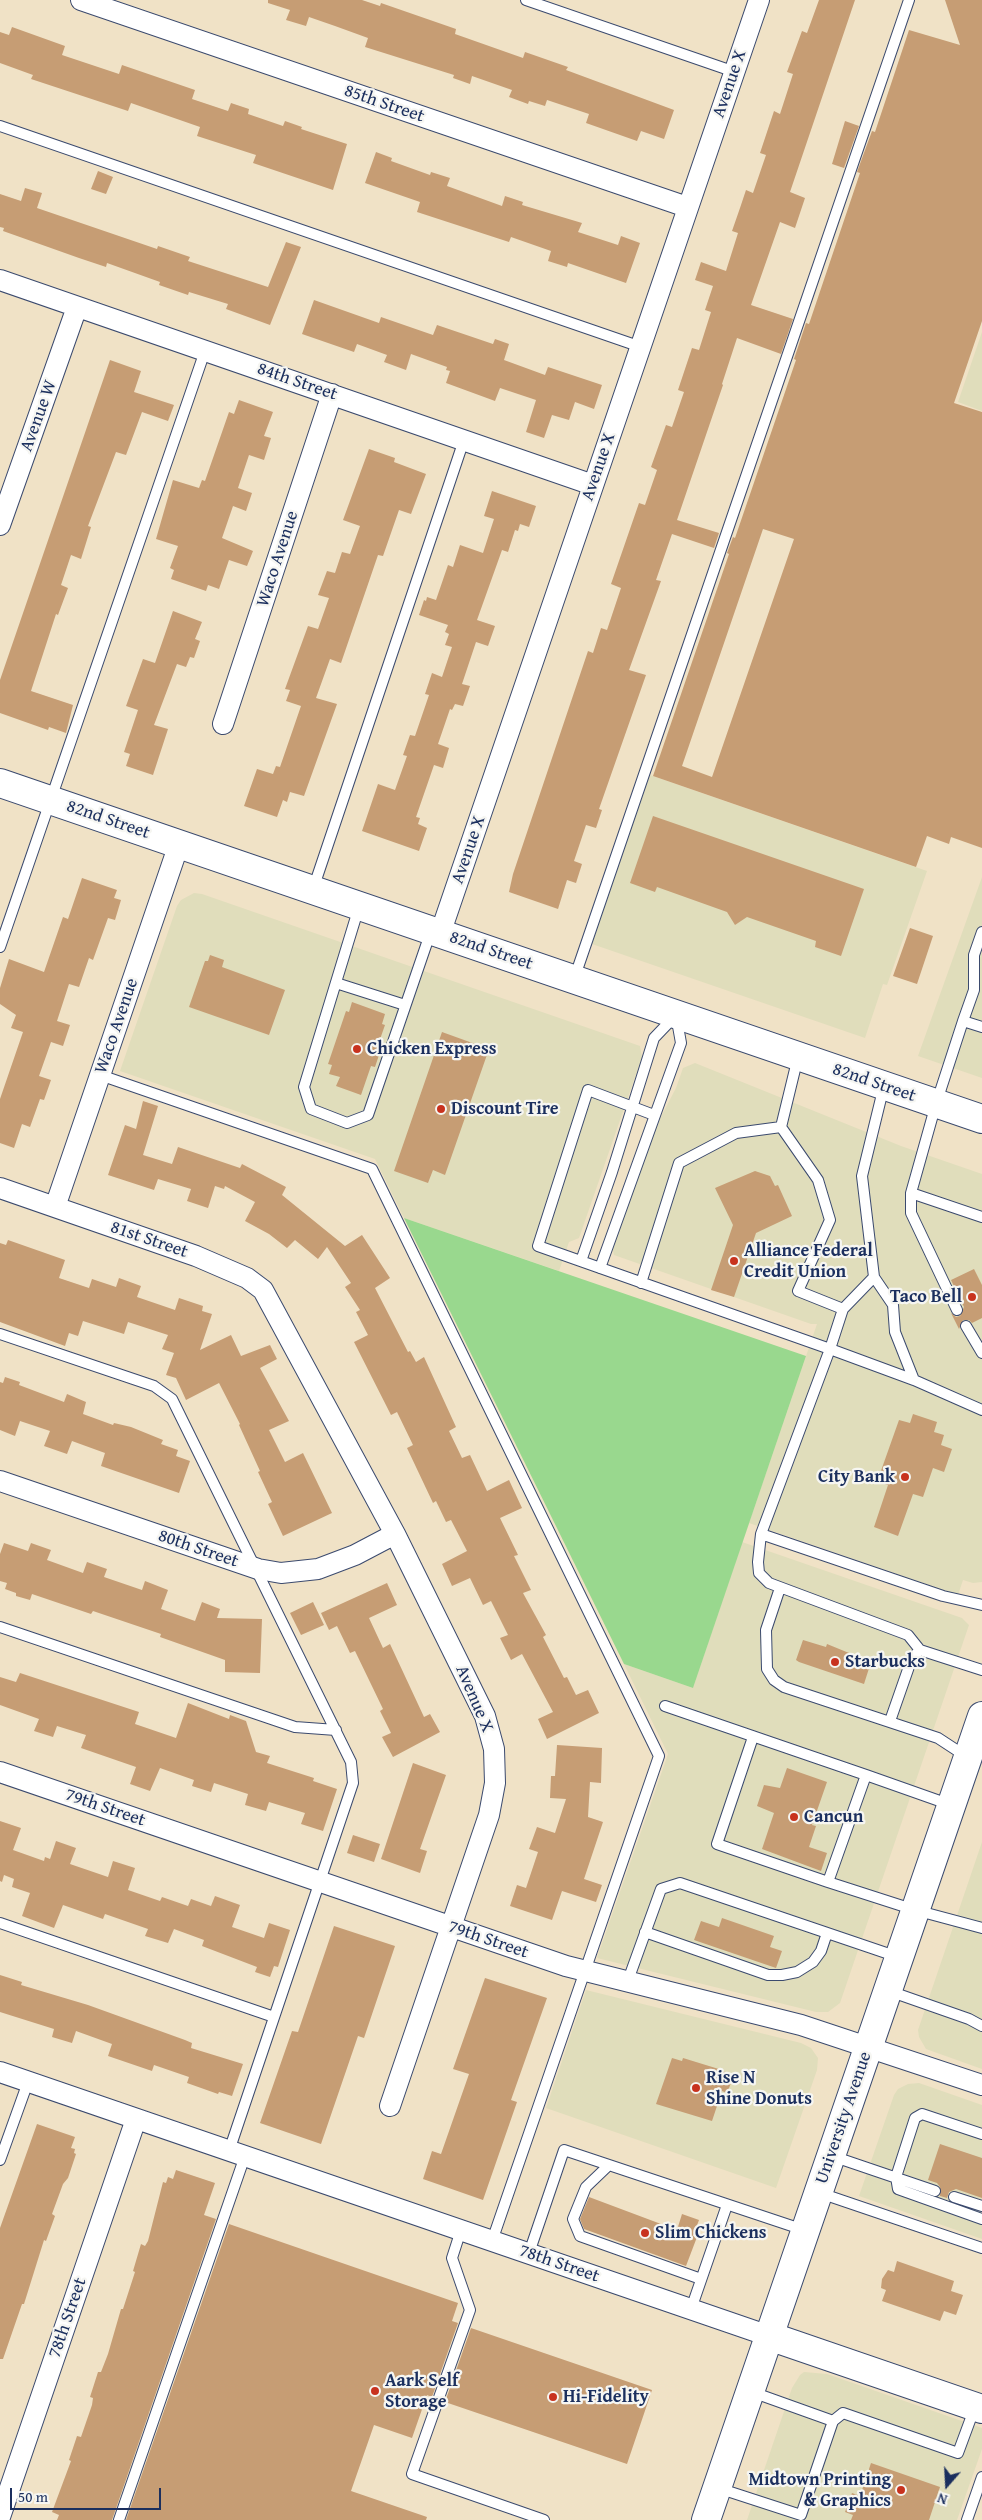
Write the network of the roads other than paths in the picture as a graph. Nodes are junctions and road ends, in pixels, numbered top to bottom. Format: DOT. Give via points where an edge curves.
graph roads {
  1 [pos="81,0"];
  2 [pos="526,0"];
  3 [pos="759,0"];
  4 [pos="909,0"];
  5 [pos="735,72"];
  6 [pos="0,126"];
  7 [pos="687,207"];
  8 [pos="0,280"];
  9 [pos="77,307"];
  10 [pos="641,347"];
  11 [pos="205,351"];
  12 [pos="332,394"];
  13 [pos="464,440"];
  14 [pos="593,484"];
  15 [pos="0,525"];
  16 [pos="224,724"];
  17 [pos="0,783"];
  18 [pos="52,801"];
  19 [pos="179,844"];
  20 [pos="313,890"];
  21 [pos="360,906"];
  22 [pos="436,932"];
  23 [pos="982,932"];
  24 [pos="0,948"];
  25 [pos="574,980"];
  26 [pos="336,983"];
  27 [pos="405,1005"];
  28 [pos="676,1015"];
  29 [pos="963,1021"];
  30 [pos="982,1027"];
  31 [pos="798,1057"];
  32 [pos="100,1075"];
  33 [pos="884,1086"];
  34 [pos="936,1104"];
  35 [pos="632,1108"];
  36 [pos="654,1115"];
  37 [pos="982,1120"];
  38 [pos="780,1127"];
  39 [pos="0,1188"];
  40 [pos="911,1193"];
  41 [pos="55,1207"];
  42 [pos="982,1217"];
  43 [pos="581,1261"];
  44 [pos="600,1268"];
  45 [pos="874,1277"];
  46 [pos="642,1282"];
  47 [pos="843,1309"];
  48 [pos="957,1310"];
  49 [pos="278,1319"];
  50 [pos="966,1326"];
  51 [pos="0,1334"];
  52 [pos="830,1349"];
  53 [pos="982,1353"];
  54 [pos="914,1380"];
  55 [pos="982,1410"];
  56 [pos="0,1481"];
  57 [pos="395,1534"];
  58 [pos="761,1534"];
  59 [pos="258,1569"];
  60 [pos="780,1588"];
  61 [pos="982,1605"];
  62 [pos="0,1626"];
  63 [pos="920,1650"];
  64 [pos="982,1670"];
  65 [pos="665,1706"];
  66 [pos="982,1716"];
  67 [pos="890,1722"];
  68 [pos="336,1730"];
  69 [pos="753,1737"];
  70 [pos="975,1760"];
  71 [pos="0,1772"];
  72 [pos="866,1776"];
  73 [pos="952,1805"];
  74 [pos="319,1882"];
  75 [pos="828,1882"];
  76 [pos="915,1910"];
  77 [pos="0,1923"];
  78 [pos="450,1927"];
  79 [pos="982,1928"];
  80 [pos="645,1932"];
  81 [pos="827,1933"];
  82 [pos="899,1957"];
  83 [pos="584,1971"];
  84 [pos="627,1983"];
  85 [pos="888,1991"];
  86 [pos="274,2017"];
  87 [pos="982,2026"];
  88 [pos="869,2046"];
  89 [pos="0,2072"];
  90 [pos="28,2082"];
  91 [pos="982,2085"];
  92 [pos="390,2106"];
  93 [pos="136,2119"];
  94 [pos="982,2134"];
  95 [pos="237,2153"];
  96 [pos="831,2155"];
  97 [pos="0,2160"];
  98 [pos="609,2165"];
  99 [pos="896,2177"];
  100 [pos="935,2191"];
  101 [pos="818,2192"];
  102 [pos="954,2197"];
  103 [pos="727,2204"];
  104 [pos="982,2206"];
  105 [pos="982,2219"];
  106 [pos="461,2230"];
  107 [pos="805,2230"];
  108 [pos="492,2241"];
  109 [pos="982,2248"];
  110 [pos="529,2254"];
  111 [pos="701,2278"];
  112 [pos="691,2309"];
  113 [pos="769,2336"];
  114 [pos="750,2392"];
  115 [pos="979,2408"];
  116 [pos="833,2421"];
  117 [pos="982,2477"];
  118 [pos="717,2488"];
  119 [pos="0,2517"];
  120 [pos="120,2520"];
  121 [pos="544,2520"];
  122 [pos="706,2520"];
  123 [pos="967,2520"];
  1 -- 7 [label="street, 85th Street"];
  2 -- 5 [label="lane"];
  3 -- 5 [label="street, Avenue X"];
  4 -- 25 [label="lane"];
  5 -- 7 [label="street, Avenue X"];
  6 -- 10 [label="lane"];
  7 -- 10 [label="street, Avenue X"];
  8 -- 9 [label="street, 84th Street"];
  9 -- 11 [label="street, 84th Street"];
  9 -- 15 [label="street, Avenue W"];
  10 -- 14 [label="street, Avenue X"];
  11 -- 12 [label="street, 84th Street"];
  11 -- 18 [label="lane"];
  12 -- 13 [label="street, 84th Street"];
  12 -- 16 [label="street, Waco Avenue"];
  13 -- 14 [label="street, 84th Street"];
  13 -- 20 [label="lane"];
  14 -- 22 [label="street, Avenue X"];
  17 -- 18 [label="main road, 82nd Street"];
  18 -- 19 [label="main road, 82nd Street"];
  18 -- 24 [label="lane"];
  19 -- 20 [label="main road, 82nd Street"];
  19 -- 32 [label="street, Waco Avenue"];
  20 -- 21 [label="main road, 82nd Street"];
  21 -- 22 [label="main road, 82nd Street"];
  21 -- 26 [label="lane"];
  22 -- 25 [label="main road, 82nd Street"];
  22 -- 27 [label="lane"];
  23 -- 29 [label="lane" via="974,955 974,990"];
  25 -- 28 [label="main road, 82nd Street"];
  26 -- 27 [label="lane"];
  26 -- 27 [label="lane" via="304,1087 311,1109 347,1123 368,1115"];
  28 -- 31 [label="main road, 82nd Street"];
  28 -- 35 [label="lane" via="654,1038"];
  28 -- 36 [label="lane" via="681,1043"];
  29 -- 30 [label="lane"];
  29 -- 34 [label="lane"];
  31 -- 33 [label="main road, 82nd Street"];
  31 -- 38 [label="lane"];
  32 -- 41 [label="street, Waco Avenue"];
  32 -- 83 [label="lane" via="372,1169 658,1756"];
  33 -- 34 [label="main road, 82nd Street"];
  33 -- 45 [label="lane" via="862,1176"];
  34 -- 37 [label="main road, 82nd Street"];
  34 -- 40 [label="lane"];
  35 -- 36 [label="lane"];
  35 -- 43 [label="lane"];
  35 -- 43 [label="lane" via="588,1090 538,1246"];
  36 -- 44 [label="lane"];
  38 -- 46 [label="lane" via="736,1133 679,1163"];
  38 -- 47 [label="lane" via="818,1180 830,1220 798,1291"];
  39 -- 41 [label="street, 81st Street"];
  40 -- 42 [label="lane"];
  40 -- 48 [label="lane" via="912,1213"];
  41 -- 49 [label="street, 81st Street" via="196,1256 247,1278 262,1290"];
  43 -- 44 [label="lane"];
  44 -- 46 [label="lane"];
  45 -- 47 [label="lane"];
  45 -- 54 [label="lane" via="893,1304 895,1332"];
  46 -- 52 [label="lane"];
  47 -- 52 [label="lane"];
  49 -- 57 [label="street, Avenue X"];
  50 -- 53 [label="lane"];
  51 -- 59 [label="lane" via="154,1386 172,1399"];
  52 -- 54 [label="lane"];
  52 -- 58 [label="lane"];
  54 -- 55 [label="lane"];
  56 -- 59 [label="street, 80th Street"];
  57 -- 59 [label="street, 80th Street" via="355,1555 318,1569 281,1573"];
  57 -- 78 [label="street, Avenue X" via="485,1716 494,1749 495,1783 488,1815"];
  58 -- 60 [label="lane" via="759,1573 769,1584"];
  58 -- 61 [label="lane" via="943,1596"];
  59 -- 68 [label="lane"];
  60 -- 63 [label="lane" via="908,1635"];
  60 -- 67 [label="lane" via="766,1630 767,1669 774,1680 784,1687"];
  62 -- 68 [label="lane" via="295,1727"];
  63 -- 64 [label="lane"];
  63 -- 67 [label="lane" via="912,1658"];
  65 -- 69 [label="lane"];
  66 -- 70 [label="main road, University Avenue"];
  67 -- 70 [label="lane" via="938,1738"];
  68 -- 74 [label="lane" via="351,1762 353,1783"];
  69 -- 72 [label="lane"];
  69 -- 75 [label="lane" via="717,1844"];
  70 -- 73 [label="main road, University Avenue"];
  71 -- 74 [label="street, 79th Street"];
  72 -- 73 [label="lane"];
  72 -- 75 [label="lane"];
  73 -- 76 [label="main road, University Avenue"];
  74 -- 78 [label="street, 79th Street"];
  74 -- 86 [label="lane"];
  75 -- 76 [label="lane"];
  76 -- 79 [label="lane"];
  76 -- 82 [label="main road, University Avenue"];
  77 -- 86 [label="lane"];
  78 -- 83 [label="street, 79th Street"];
  78 -- 92 [label="street, Avenue X"];
  80 -- 81 [label="lane" via="768,1975 797,1972 813,1962 821,1952"];
  80 -- 81 [label="lane" via="661,1890 680,1883"];
  80 -- 84 [label="lane"];
  81 -- 82 [label="lane"];
  82 -- 85 [label="main road, University Avenue"];
  83 -- 84 [label="street, 79th Street"];
  83 -- 108 [label="lane"];
  84 -- 88 [label="street, 79th Street" via="801,2025"];
  85 -- 87 [label="lane"];
  85 -- 88 [label="main road, University Avenue"];
  86 -- 95 [label="lane"];
  88 -- 91 [label="street, 79th Street"];
  88 -- 96 [label="main road, University Avenue"];
  89 -- 90 [label="street, 78th Street"];
  90 -- 93 [label="street, 78th Street"];
  90 -- 97 [label="lane"];
  93 -- 95 [label="street, 78th Street"];
  93 -- 119 [label="street, 78th Street"];
  94 -- 99 [label="lane" via="922,2114 915,2118"];
  95 -- 106 [label="street, 78th Street"];
  95 -- 120 [label="lane"];
  96 -- 99 [label="lane"];
  96 -- 101 [label="main road, University Avenue"];
  98 -- 103 [label="lane"];
  98 -- 110 [label="lane" via="564,2150"];
  98 -- 111 [label="lane" via="586,2187 573,2219 580,2236"];
  99 -- 100 [label="lane"];
  99 -- 105 [label="lane" via="898,2189"];
  101 -- 107 [label="main road, University Avenue"];
  101 -- 109 [label="lane"];
  102 -- 104 [label="lane"];
  103 -- 107 [label="lane"];
  103 -- 111 [label="lane"];
  106 -- 108 [label="street, 78th Street"];
  106 -- 121 [label="lane" via="452,2258 470,2310 412,2474"];
  107 -- 113 [label="main road, University Avenue"];
  108 -- 110 [label="street, 78th Street"];
  110 -- 112 [label="street, 78th Street"];
  111 -- 112 [label="lane"];
  112 -- 113 [label="street, 78th Street"];
  113 -- 114 [label="main road, University Avenue"];
  113 -- 115 [label="main road, 78th Street"];
  114 -- 116 [label="lane"];
  114 -- 118 [label="main road, University Avenue"];
  115 -- 116 [label="lane" via="958,2453 843,2413"];
  116 -- 118 [label="lane" via="801,2516"];
  117 -- 123 [label="lane"];
  118 -- 122 [label="main road, University Avenue"];
}
